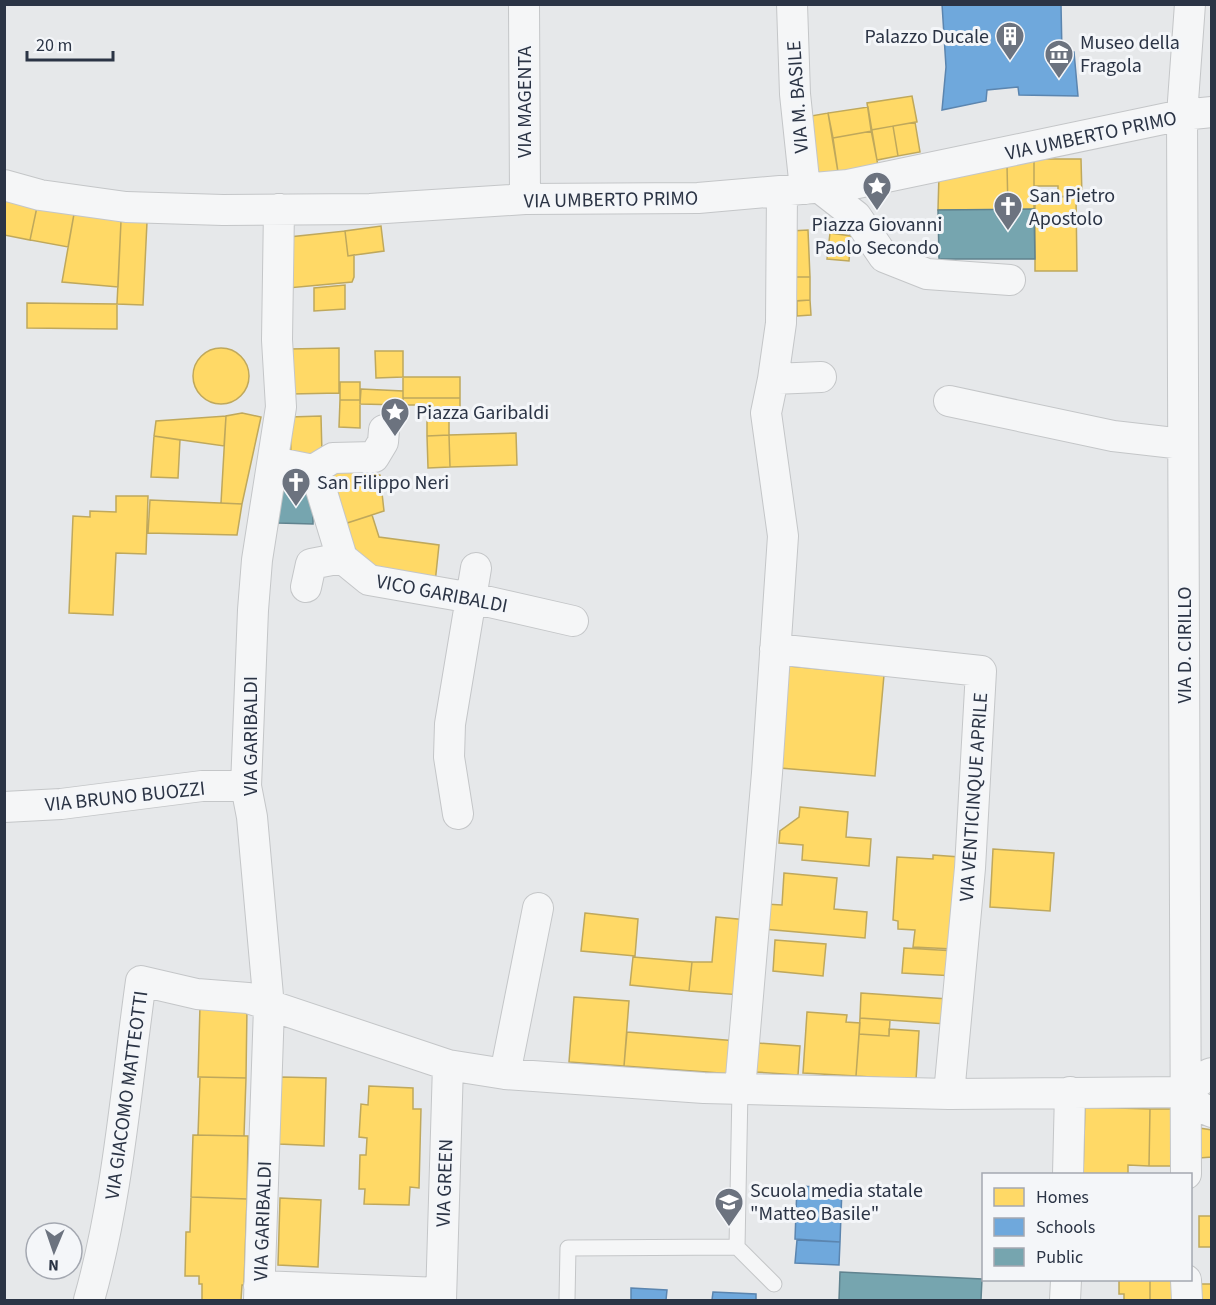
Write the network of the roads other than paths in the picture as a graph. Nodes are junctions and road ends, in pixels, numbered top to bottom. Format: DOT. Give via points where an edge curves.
graph roads {
  1 [pos="524,4"];
  2 [pos="792,4"];
  3 [pos="1190,4"];
  4 [pos="1212,112"];
  5 [pos="1182,115"];
  6 [pos="4,186"];
  7 [pos="802,189"];
  8 [pos="525,199"];
  9 [pos="279,209"];
  10 [pos="1010,280"];
  11 [pos="820,377"];
  12 [pos="773,379"];
  13 [pos="949,401"];
  14 [pos="384,430"];
  15 [pos="1183,444"];
  16 [pos="273,462"];
  17 [pos="313,470"];
  18 [pos="342,558"];
  19 [pos="476,568"];
  20 [pos="306,587"];
  21 [pos="472,598"];
  22 [pos="573,621"];
  23 [pos="775,649"];
  24 [pos="246,786"];
  25 [pos="4,807"];
  26 [pos="458,814"];
  27 [pos="538,908"];
  28 [pos="270,1007"];
  29 [pos="448,1065"];
  30 [pos="1212,1073"];
  31 [pos="504,1074"];
  32 [pos="740,1089"];
  33 [pos="1070,1092"];
  34 [pos="1185,1092"];
  35 [pos="949,1094"];
  36 [pos="1212,1112"];
  37 [pos="1068,1173"];
  38 [pos="1186,1173"];
  39 [pos="736,1247"];
  40 [pos="1066,1281"];
  41 [pos="1186,1281"];
  42 [pos="774,1284"];
  43 [pos="259,1293"];
  44 [pos="441,1297"];
  45 [pos="89,1300"];
  46 [pos="567,1300"];
  47 [pos="1065,1300"];
  48 [pos="1187,1300"];
  1 -- 8 [label="street, VIA MAGENTA"];
  2 -- 7 [label="street, VIA M. BASILE"];
  3 -- 5 [label="street, VIA D. CIRILLO"];
  4 -- 5 [label="street, VIA UMBERTO PRIMO"];
  5 -- 7 [label="street, VIA UMBERTO PRIMO" via="859,183"];
  5 -- 15 [label="street, VIA D. CIRILLO"];
  6 -- 9 [label="street, VIA UMBERTO PRIMO" via="126,207"];
  7 -- 8 [label="street, VIA UMBERTO PRIMO" via="664,199"];
  7 -- 10 [label="street" via="856,216 884,257 927,274"];
  7 -- 12 [label="street"];
  8 -- 9 [label="street, VIA UMBERTO PRIMO" via="370,209"];
  9 -- 16 [label="street, VIA GARIBALDI" via="277,340 281,407"];
  11 -- 12 [label="street"];
  12 -- 23 [label="street" via="766,412 783,536"];
  13 -- 15 [label="street" via="1113,436"];
  14 -- 17 [label="street" via="383,442 374,457 333,458"];
  15 -- 34 [label="street, VIA D. CIRILLO"];
  16 -- 17 [label="street"];
  16 -- 24 [label="street, VIA GARIBALDI" via="257,560"];
  17 -- 18 [label="street"];
  18 -- 20 [label="street" via="311,564"];
  18 -- 21 [label="street, VICO GARIBALDI" via="369,580"];
  19 -- 21 [label="street"];
  21 -- 22 [label="street, VICO GARIBALDI"];
  21 -- 26 [label="street" via="450,724 449,757"];
  23 -- 32 [label="street"];
  23 -- 35 [label="street, VIA VENTICINQUE APRILE" via="981,671 970,868"];
  24 -- 25 [label="street, VIA BRUNO BUOZZI" via="202,786 61,804"];
  24 -- 28 [label="street, VIA GARIBALDI"];
  27 -- 31 [label="street"];
  28 -- 29 [label="street"];
  28 -- 43 [label="street, VIA GARIBALDI"];
  28 -- 45 [label="street, VIA GIACOMO MATTEOTTI" via="248,998 197,994 141,981 110,1208"];
  29 -- 31 [label="street"];
  29 -- 44 [label="street, VIA GREEN"];
  30 -- 34 [label="street"];
  31 -- 32 [label="street"];
  32 -- 35 [label="street"];
  32 -- 39 [label="lane"];
  33 -- 34 [label="street"];
  33 -- 35 [label="street"];
  33 -- 37 [label="street"];
  34 -- 36 [label="street" via="1200,1107"];
  34 -- 38 [label="street, VIA D. CIRILLO"];
  39 -- 42 [label="lane"];
  39 -- 46 [label="lane" via="568,1248"];
  40 -- 47 [label="street"];
  41 -- 48 [label="street"];
  43 -- 44 [label="street"];
}
